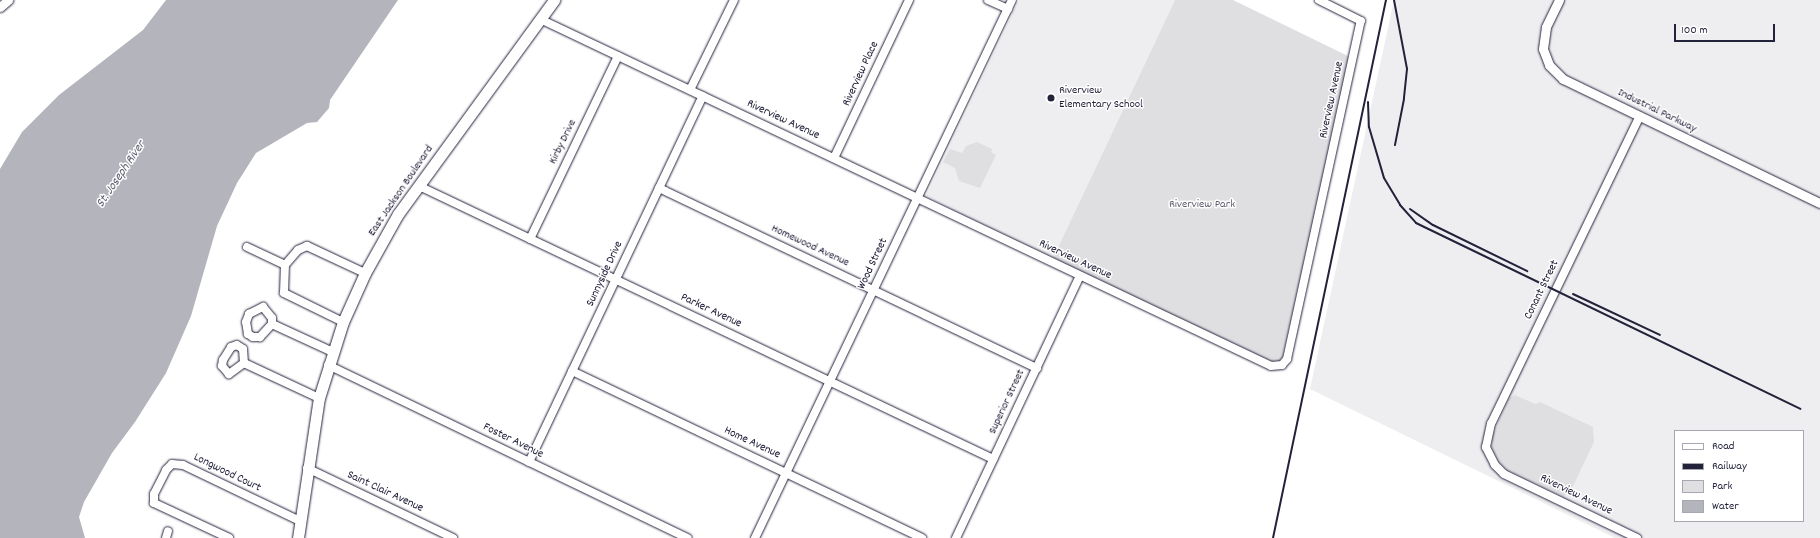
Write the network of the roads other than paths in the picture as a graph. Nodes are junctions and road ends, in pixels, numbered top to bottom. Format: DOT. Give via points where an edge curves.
graph roads {
  1 [pos="8,0"];
  2 [pos="554,0"];
  3 [pos="734,0"];
  4 [pos="910,0"];
  5 [pos="988,0"];
  6 [pos="1012,0"];
  7 [pos="1319,0"];
  8 [pos="1559,0"];
  9 [pos="0,7"];
  10 [pos="1008,9"];
  11 [pos="540,19"];
  12 [pos="618,56"];
  13 [pos="690,90"];
  14 [pos="703,96"];
  15 [pos="1640,116"];
  16 [pos="834,158"];
  17 [pos="419,186"];
  18 [pos="659,188"];
  19 [pos="917,199"];
  20 [pos="1820,203"];
  21 [pos="530,239"];
  22 [pos="247,248"];
  23 [pos="285,265"];
  24 [pos="365,273"];
  25 [pos="1080,276"];
  26 [pos="616,280"];
  27 [pos="874,290"];
  28 [pos="343,322"];
  29 [pos="272,324"];
  30 [pos="333,352"];
  31 [pos="244,363"];
  32 [pos="328,365"];
  33 [pos="1037,368"];
  34 [pos="572,371"];
  35 [pos="830,381"];
  36 [pos="319,398"];
  37 [pos="993,459"];
  38 [pos="529,462"];
  39 [pos="307,468"];
  40 [pos="786,472"];
  41 [pos="1504,474"];
  42 [pos="300,521"];
  43 [pos="229,538"];
  44 [pos="298,538"];
  45 [pos="453,538"];
  46 [pos="688,538"];
  47 [pos="755,538"];
  48 [pos="922,538"];
  49 [pos="956,538"];
  50 [pos="1637,538"];
  1 -- 9 [label="street"];
  2 -- 11 [label="main road, East Jackson Boulevard"];
  3 -- 13 [label="street"];
  4 -- 16 [label="street, Riverview Place"];
  5 -- 10 [label="street"];
  6 -- 10 [label="street, Wood Street"];
  7 -- 25 [label="street, Riverview Avenue" via="1361,21 1287,359 1282,365 1271,366"];
  8 -- 15 [label="street, Industrial Parkway" via="1544,36 1543,49 1553,70 1563,79"];
  10 -- 19 [label="street, Wood Street"];
  11 -- 12 [label="street, Riverview Avenue"];
  11 -- 17 [label="main road, East Jackson Boulevard"];
  12 -- 13 [label="street, Riverview Avenue"];
  12 -- 21 [label="street, Kirby Drive"];
  13 -- 14 [label="street, Riverview Avenue"];
  14 -- 16 [label="street, Riverview Avenue"];
  14 -- 18 [label="street, Sunnyside Drive"];
  15 -- 20 [label="street, Industrial Parkway"];
  15 -- 41 [label="street, Conant Street" via="1487,435 1486,447 1489,454"];
  16 -- 19 [label="street, Riverview Avenue"];
  17 -- 21 [label="street, Parker Avenue"];
  17 -- 24 [label="main road, East Jackson Boulevard" via="383,239"];
  18 -- 26 [label="street, Sunnyside Drive"];
  18 -- 27 [label="street, Homewood Avenue"];
  19 -- 25 [label="street, Riverview Avenue"];
  19 -- 27 [label="street, Wood Street"];
  21 -- 26 [label="street, Parker Avenue"];
  22 -- 23 [label="street"];
  23 -- 24 [label="street" via="298,250 307,246"];
  23 -- 28 [label="street" via="284,293"];
  24 -- 28 [label="main road, East Jackson Boulevard"];
  25 -- 33 [label="street, Superior Street"];
  26 -- 34 [label="street, Sunnyside Drive"];
  26 -- 35 [label="street, Parker Avenue"];
  27 -- 33 [label="street, Homewood Avenue"];
  27 -- 35 [label="street, Wood Street"];
  28 -- 30 [label="main road, East Jackson Boulevard"];
  29 -- 30 [label="street"];
  30 -- 32 [label="main road, East Jackson Boulevard"];
  31 -- 36 [label="street"];
  32 -- 36 [label="main road, East Jackson Boulevard"];
  32 -- 38 [label="street, Foster Avenue"];
  33 -- 37 [label="street, Superior Street"];
  34 -- 38 [label="street, Sunnyside Drive"];
  34 -- 40 [label="street, Home Avenue"];
  35 -- 37 [label="street, Parker Avenue"];
  35 -- 40 [label="street, Wood Street"];
  36 -- 39 [label="main road, East Jackson Boulevard"];
  37 -- 49 [label="street, Superior Street"];
  38 -- 46 [label="street, Foster Avenue"];
  39 -- 42 [label="main road, East Jackson Boulevard"];
  39 -- 45 [label="street, Saint Clair Avenue"];
  40 -- 47 [label="street, Wood Street"];
  40 -- 48 [label="street, Home Avenue"];
  41 -- 50 [label="street, Riverview Avenue"];
  42 -- 43 [label="street, Longwood Court" via="183,465 172,464 166,470 154,494 154,503"];
  42 -- 44 [label="main road, East Jackson Boulevard"];
}
